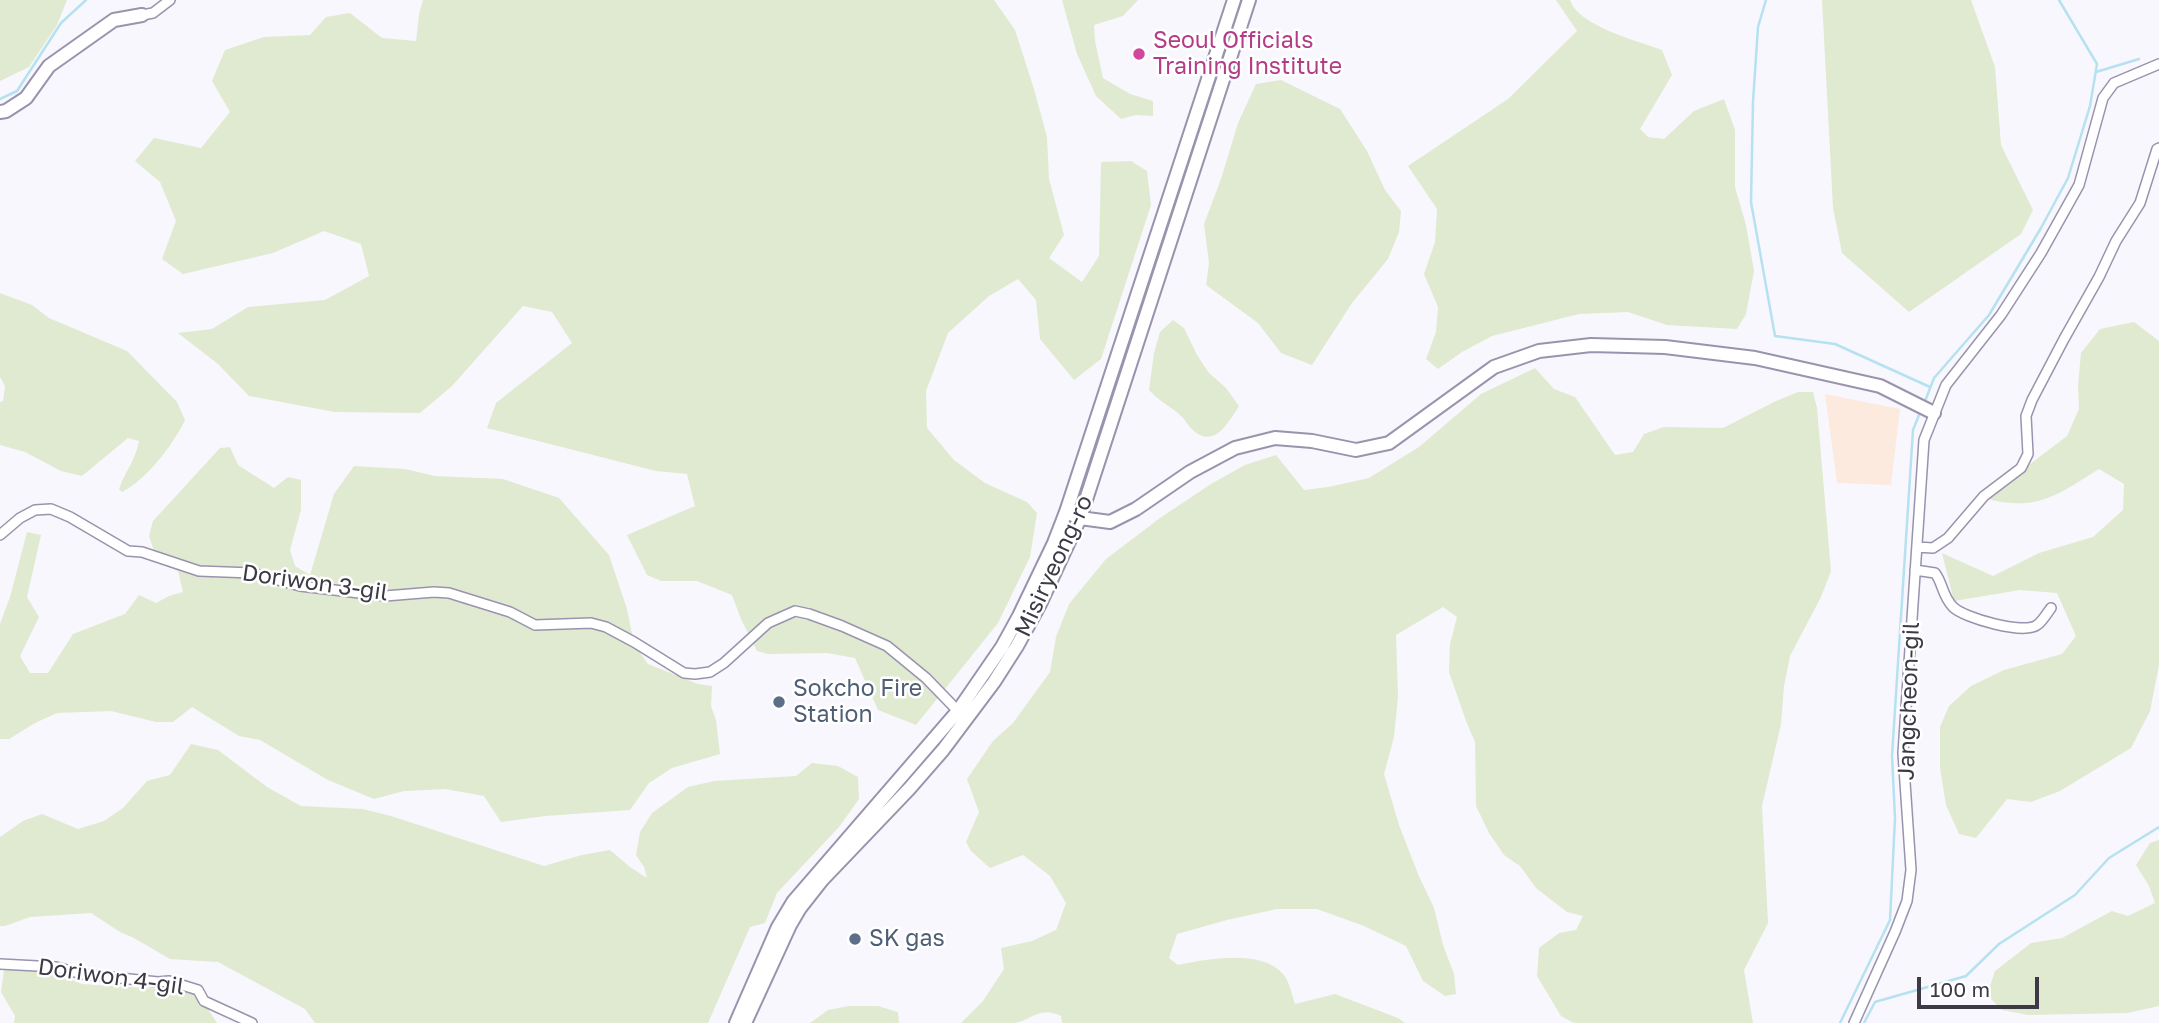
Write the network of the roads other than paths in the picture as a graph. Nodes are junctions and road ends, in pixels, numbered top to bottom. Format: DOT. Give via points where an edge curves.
graph roads {
  1 [pos="170,0"];
  2 [pos="1234,0"];
  3 [pos="1249,0"];
  4 [pos="142,15"];
  5 [pos="2159,64"];
  6 [pos="0,112"];
  7 [pos="2159,148"];
  8 [pos="1932,411"];
  9 [pos="1066,512"];
  10 [pos="1080,518"];
  11 [pos="0,536"];
  12 [pos="1917,547"];
  13 [pos="1915,570"];
  14 [pos="2051,608"];
  15 [pos="958,711"];
  16 [pos="0,964"];
  17 [pos="252,1023"];
  18 [pos="736,1023"];
  19 [pos="746,1023"];
  20 [pos="1854,1023"];
  1 -- 4 [label="street"];
  2 -- 9 [label="main road, Misiryeong-ro"];
  3 -- 10 [label="main road, Misiryeong-ro"];
  4 -- 6 [label="main road" via="114,20 49,66 26,98"];
  5 -- 8 [label="street, Jangcheon-gil" via="2114,83 2103,98 2079,185 2042,253"];
  7 -- 12 [label="street" via="2140,203 2032,400 2026,416 2028,454 2021,468 1984,496 1948,538 1933,548"];
  8 -- 10 [label="main road" via="1880,386 1755,358 1640,346 1539,351 1494,367 1389,443 1356,450 1275,438 1235,448 1110,522"];
  8 -- 12 [label="street, Jangcheon-gil" via="1924,440"];
  9 -- 10 [label="main road"];
  9 -- 15 [label="main road, Misiryeong-ro" via="1019,616"];
  10 -- 19 [label="main road, Misiryeong-ro" via="1040,604 994,682 943,750 800,908"];
  11 -- 15 [label="street, Doriwon 3-gil" via="35,510 51,509 128,551 199,571 252,573 300,586 385,596 449,593 535,625 592,623 628,638 684,673 710,671 768,623 795,611 887,646"];
  12 -- 13 [label="street, Jangcheon-gil"];
  13 -- 14 [label="street" via="1935,573 1955,610 1996,625 2036,626"];
  13 -- 20 [label="street, Jangcheon-gil" via="1903,753 1911,870 1907,901"];
  15 -- 18 [label="main road, Misiryeong-ro" via="793,902"];
  16 -- 17 [label="street, Doriwon 4-gil" via="169,981 198,990 204,1001"];
}
